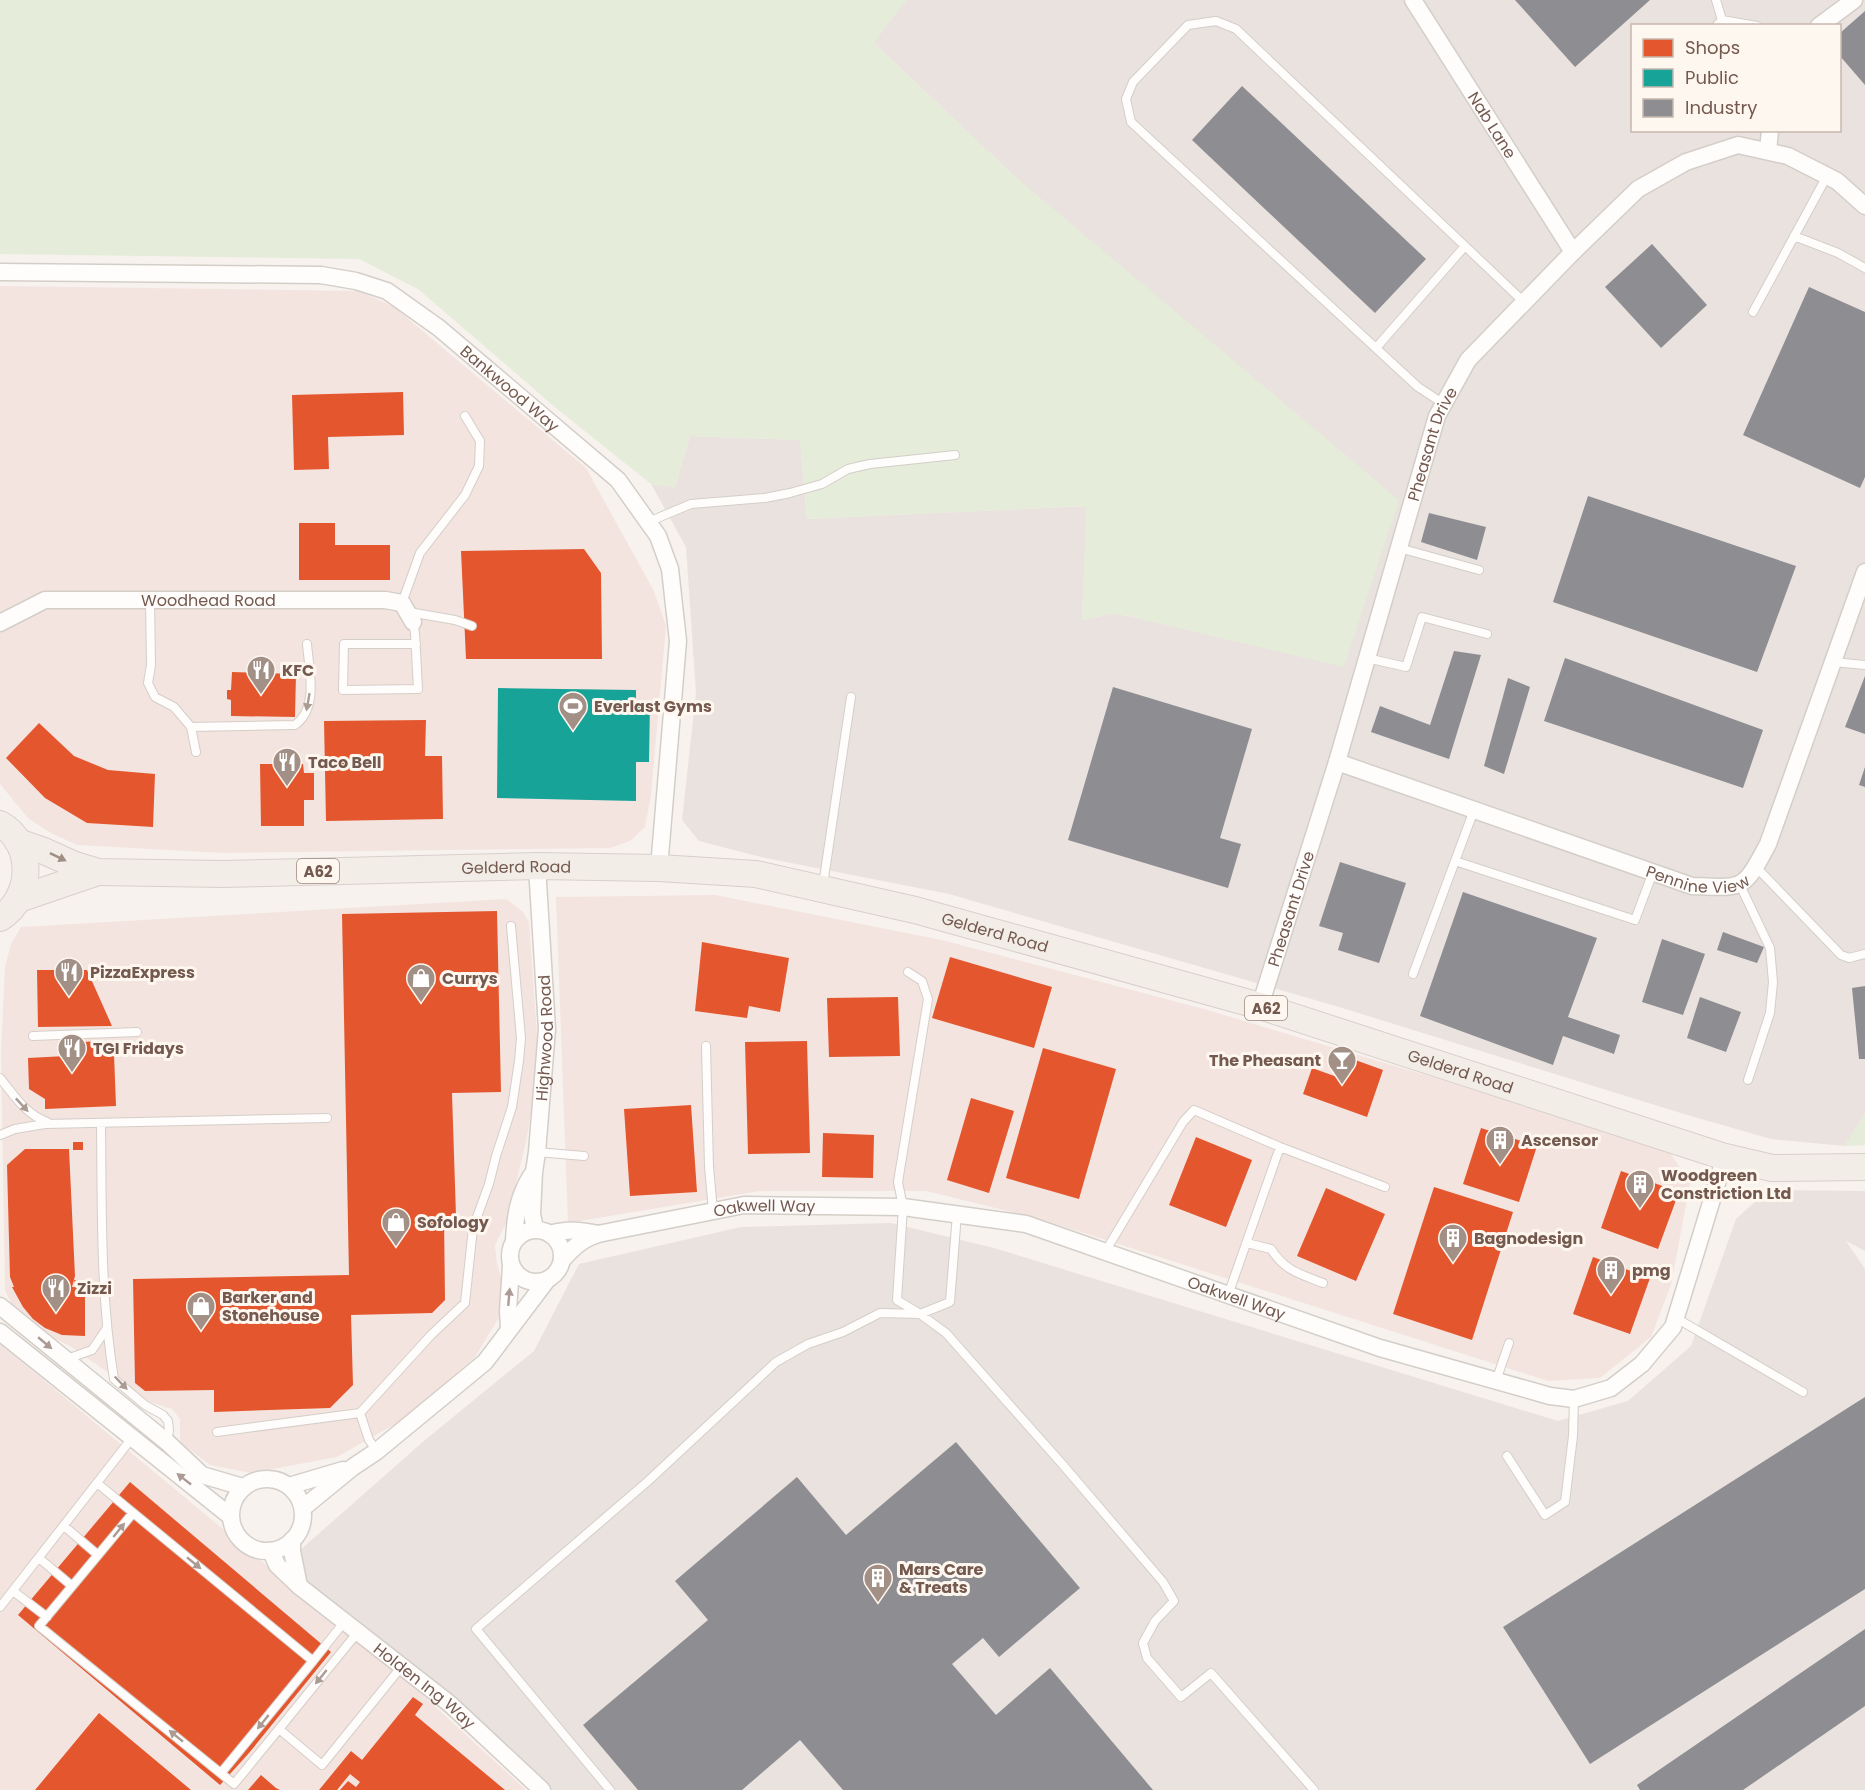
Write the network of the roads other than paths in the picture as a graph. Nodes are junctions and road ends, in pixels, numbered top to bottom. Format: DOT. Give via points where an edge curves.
graph roads {
  1 [pos="1413,0"];
  2 [pos="1716,0"];
  3 [pos="1854,0"];
  4 [pos="1719,22"];
  5 [pos="1755,24"];
  6 [pos="1822,24"];
  7 [pos="1770,132"];
  8 [pos="1768,151"];
  9 [pos="1827,176"];
  10 [pos="1865,206"];
  11 [pos="1794,236"];
  12 [pos="1465,246"];
  13 [pos="1573,252"];
  14 [pos="1865,268"];
  15 [pos="0,272"];
  16 [pos="1524,302"];
  17 [pos="1753,312"];
  18 [pos="1376,348"];
  19 [pos="1444,404"];
  20 [pos="465,417"];
  21 [pos="955,455"];
  22 [pos="648,522"];
  23 [pos="1399,548"];
  24 [pos="1479,570"];
  25 [pos="1865,572"];
  26 [pos="150,600"];
  27 [pos="408,612"];
  28 [pos="0,623"];
  29 [pos="472,626"];
  30 [pos="1487,634"];
  31 [pos="307,644"];
  32 [pos="416,644"];
  33 [pos="1367,658"];
  34 [pos="1833,662"];
  35 [pos="1865,665"];
  36 [pos="851,698"];
  37 [pos="191,727"];
  38 [pos="196,752"];
  39 [pos="1337,762"];
  40 [pos="1474,810"];
  41 [pos="9,833"];
  42 [pos="1455,861"];
  43 [pos="537,866"];
  44 [pos="1756,867"];
  45 [pos="659,868"];
  46 [pos="98,872"];
  47 [pos="1653,872"];
  48 [pos="1740,885"];
  49 [pos="823,889"];
  50 [pos="6,915"];
  51 [pos="511,926"];
  52 [pos="1865,954"];
  53 [pos="908,972"];
  54 [pos="1413,974"];
  55 [pos="1260,1006"];
  56 [pos="136,1032"];
  57 [pos="33,1036"];
  58 [pos="706,1046"];
  59 [pos="0,1078"];
  60 [pos="1748,1080"];
  61 [pos="327,1118"];
  62 [pos="100,1123"];
  63 [pos="48,1124"];
  64 [pos="0,1134"];
  65 [pos="1280,1148"];
  66 [pos="537,1152"];
  67 [pos="584,1156"];
  68 [pos="1725,1157"];
  69 [pos="1865,1167"];
  70 [pos="534,1172"];
  71 [pos="1385,1187"];
  72 [pos="903,1208"];
  73 [pos="713,1211"];
  74 [pos="957,1214"];
  75 [pos="543,1232"];
  76 [pos="598,1234"];
  77 [pos="514,1241"];
  78 [pos="1247,1243"];
  79 [pos="1105,1252"];
  80 [pos="562,1260"];
  81 [pos="511,1266"];
  82 [pos="547,1280"];
  83 [pos="1323,1283"];
  84 [pos="1228,1295"];
  85 [pos="0,1306"];
  86 [pos="920,1314"];
  87 [pos="1676,1318"];
  88 [pos="107,1328"];
  89 [pos="509,1329"];
  90 [pos="0,1332"];
  91 [pos="1509,1343"];
  92 [pos="65,1360"];
  93 [pos="1496,1381"];
  94 [pos="1803,1392"];
  95 [pos="114,1399"];
  96 [pos="1574,1399"];
  97 [pos="360,1413"];
  98 [pos="217,1432"];
  99 [pos="132,1438"];
  100 [pos="167,1442"];
  101 [pos="377,1451"];
  102 [pos="1508,1456"];
  103 [pos="353,1467"];
  104 [pos="97,1483"];
  105 [pos="290,1486"];
  106 [pos="243,1487"];
  107 [pos="303,1508"];
  108 [pos="133,1513"];
  109 [pos="230,1516"];
  110 [pos="64,1526"];
  111 [pos="292,1540"];
  112 [pos="271,1551"];
  113 [pos="98,1555"];
  114 [pos="39,1558"];
  115 [pos="72,1586"];
  116 [pos="300,1586"];
  117 [pos="13,1591"];
  118 [pos="0,1607"];
  119 [pos="47,1617"];
  120 [pos="351,1626"];
  121 [pos="313,1661"];
  122 [pos="402,1666"];
  123 [pos="279,1729"];
  124 [pos="221,1773"];
  125 [pos="542,1790"];
  126 [pos="610,1790"];
  127 [pos="1314,1790"];
  1 -- 13 [label="street, Nab Lane"];
  2 -- 4 [label="lane"];
  3 -- 6 [label="street"];
  4 -- 5 [label="lane"];
  7 -- 8 [label="street"];
  8 -- 9 [label="street, Pheasant Drive" via="1788,156"];
  8 -- 13 [label="street, Pheasant Drive" via="1738,145 1686,162 1638,189"];
  9 -- 10 [label="street, Pheasant Drive"];
  9 -- 11 [label="lane"];
  11 -- 14 [label="lane" via="1838,252"];
  11 -- 17 [label="lane"];
  12 -- 16 [label="lane"];
  12 -- 18 [label="lane"];
  12 -- 18 [label="lane" via="1236,29 1216,21 1188,25 1133,82 1126,99 1131,122"];
  13 -- 16 [label="street, Pheasant Drive"];
  15 -- 22 [label="street, Bankwood Way" via="321,275 387,291 439,328 618,480"];
  16 -- 19 [label="street, Pheasant Drive" via="1468,360"];
  18 -- 19 [label="lane" via="1418,387"];
  19 -- 23 [label="street, Pheasant Drive" via="1437,416"];
  20 -- 27 [label="lane" via="480,441 479,466 465,495 420,554"];
  21 -- 22 [label="lane" via="870,464 790,493 691,504"];
  22 -- 45 [label="street, Bankwood Way" via="658,536 670,569 678,641"];
  23 -- 24 [label="lane"];
  23 -- 33 [label="street, Pheasant Drive"];
  25 -- 34 [label="street, Pennine View"];
  26 -- 27 [label="street, Woodhead Road" via="386,600"];
  26 -- 28 [label="street, Woodhead Road" via="45,600"];
  26 -- 37 [label="lane" via="148,683 155,697 174,707"];
  27 -- 29 [label="lane"];
  27 -- 32 [label="lane"];
  30 -- 33 [label="lane" via="1422,617 1406,667"];
  31 -- 37 [label="lane, one-way" via="310,701 304,718 295,725"];
  32 -- 32 [label="lane" via="418,689 343,690 344,644"];
  33 -- 39 [label="street, Pheasant Drive"];
  34 -- 35 [label="lane"];
  34 -- 44 [label="street, Pennine View" via="1768,844"];
  36 -- 49 [label="lane"];
  37 -- 38 [label="lane"];
  39 -- 40 [label="street, Pennine View"];
  39 -- 55 [label="street, Pheasant Drive"];
  40 -- 42 [label="lane"];
  40 -- 47 [label="street, Pennine View"];
  41 -- 46 [label="main road, Gelderd Road / A62, one-way" via="75,866"];
  41 -- 50 [label="main road, Gelderd Road / A62" via="23,853 26,870 24,884"];
  42 -- 47 [label="lane" via="1635,920"];
  42 -- 54 [label="lane"];
  43 -- 45 [label="main road, Gelderd Road / A62"];
  43 -- 46 [label="main road, Gelderd Road / A62" via="222,874"];
  43 -- 66 [label="street, Highwood Road" via="547,1029"];
  44 -- 48 [label="street, Pennine View"];
  44 -- 52 [label="lane" via="1841,955 1849,958"];
  45 -- 49 [label="main road, Gelderd Road / A62" via="756,874"];
  46 -- 50 [label="main road, Gelderd Road / A62"];
  47 -- 48 [label="street, Pennine View" via="1692,886"];
  48 -- 60 [label="lane" via="1770,948 1773,982 1770,1013"];
  49 -- 55 [label="main road, Gelderd Road / A62" via="926,913"];
  51 -- 97 [label="lane" via="521,1038 519,1061 512,1107 473,1228 465,1303"];
  53 -- 72 [label="lane" via="922,981 928,999 898,1182"];
  55 -- 68 [label="main road, Gelderd Road / A62"];
  56 -- 57 [label="lane"];
  58 -- 73 [label="lane"];
  59 -- 63 [label="lane, one-way" via="26,1110"];
  61 -- 62 [label="lane"];
  62 -- 63 [label="lane"];
  62 -- 88 [label="lane"];
  63 -- 64 [label="lane"];
  65 -- 71 [label="lane"];
  65 -- 78 [label="lane"];
  65 -- 79 [label="lane" via="1194,1110"];
  66 -- 67 [label="lane"];
  66 -- 70 [label="street, Highwood Road"];
  68 -- 69 [label="main road, Gelderd Road / A62" via="1772,1168"];
  68 -- 87 [label="street, Oakwell Way"];
  70 -- 75 [label="street, Highwood Road" via="532,1214"];
  70 -- 77 [label="street, Highwood Road" via="518,1204"];
  72 -- 73 [label="street, Oakwell Way" via="744,1205"];
  72 -- 74 [label="street, Oakwell Way"];
  72 -- 86 [label="lane" via="897,1300"];
  73 -- 76 [label="street, Oakwell Way"];
  74 -- 79 [label="street, Oakwell Way" via="1026,1224"];
  74 -- 86 [label="lane" via="950,1302"];
  75 -- 76 [label="street, Oakwell Way" via="579,1229"];
  75 -- 77 [label="street" via="519,1235"];
  75 -- 80 [label="street" via="560,1245"];
  76 -- 80 [label="street, Oakwell Way" via="575,1246"];
  77 -- 81 [label="street" via="509,1257"];
  78 -- 83 [label="lane" via="1271,1249 1289,1270"];
  78 -- 84 [label="lane"];
  79 -- 84 [label="street, Oakwell Way"];
  80 -- 82 [label="street"];
  81 -- 82 [label="street" via="522,1279"];
  89 -- 81 [label="street, one-way"];
  82 -- 89 [label="street"];
  84 -- 93 [label="street, Oakwell Way" via="1380,1348"];
  85 -- 92 [label="street, one-way"];
  86 -- 126 [label="lane" via="880,1313 776,1362 647,1482 476,1629"];
  86 -- 127 [label="lane" via="946,1333 1163,1582 1174,1601 1155,1621 1143,1643 1147,1658 1181,1697 1211,1673"];
  87 -- 94 [label="lane"];
  87 -- 96 [label="street, Oakwell Way" via="1642,1364 1611,1388"];
  88 -- 92 [label="lane" via="92,1350"];
  88 -- 100 [label="lane, one-way" via="114,1379 163,1415 168,1421"];
  89 -- 101 [label="street" via="484,1362"];
  90 -- 99 [label="street"];
  91 -- 93 [label="lane"];
  92 -- 95 [label="street"];
  93 -- 96 [label="street, Oakwell Way"];
  95 -- 99 [label="street" via="135,1433"];
  95 -- 100 [label="street"];
  96 -- 102 [label="lane" via="1565,1502 1545,1515"];
  97 -- 98 [label="lane"];
  97 -- 101 [label="lane"];
  99 -- 104 [label="lane"];
  109 -- 99 [label="street, one-way"];
  100 -- 106 [label="street" via="202,1474"];
  101 -- 103 [label="street"];
  103 -- 105 [label="street"];
  103 -- 107 [label="street"];
  104 -- 108 [label="lane"];
  104 -- 110 [label="lane"];
  105 -- 106 [label="street" via="266,1478"];
  105 -- 107 [label="street"];
  106 -- 109 [label="street" via="231,1505"];
  107 -- 111 [label="street" via="299,1531"];
  113 -- 108 [label="lane, one-way"];
  108 -- 121 [label="lane, one-way"];
  109 -- 112 [label="street" via="236,1533 248,1546"];
  110 -- 113 [label="lane"];
  110 -- 114 [label="lane"];
  111 -- 112 [label="street"];
  111 -- 116 [label="street"];
  112 -- 116 [label="street, Holden Ing Way" via="277,1565"];
  113 -- 115 [label="lane"];
  114 -- 115 [label="lane"];
  114 -- 117 [label="lane"];
  115 -- 119 [label="lane"];
  116 -- 120 [label="street, Holden Ing Way"];
  117 -- 118 [label="lane"];
  117 -- 119 [label="lane"];
  124 -- 119 [label="lane, one-way" via="39,1626"];
  120 -- 121 [label="lane"];
  120 -- 122 [label="street, Holden Ing Way"];
  120 -- 123 [label="lane, one-way"];
  121 -- 124 [label="lane, one-way"];
  122 -- 123 [label="lane" via="322,1765"];
  122 -- 125 [label="street, Holden Ing Way" via="450,1704"];
  123 -- 124 [label="lane" via="234,1784"];
}
